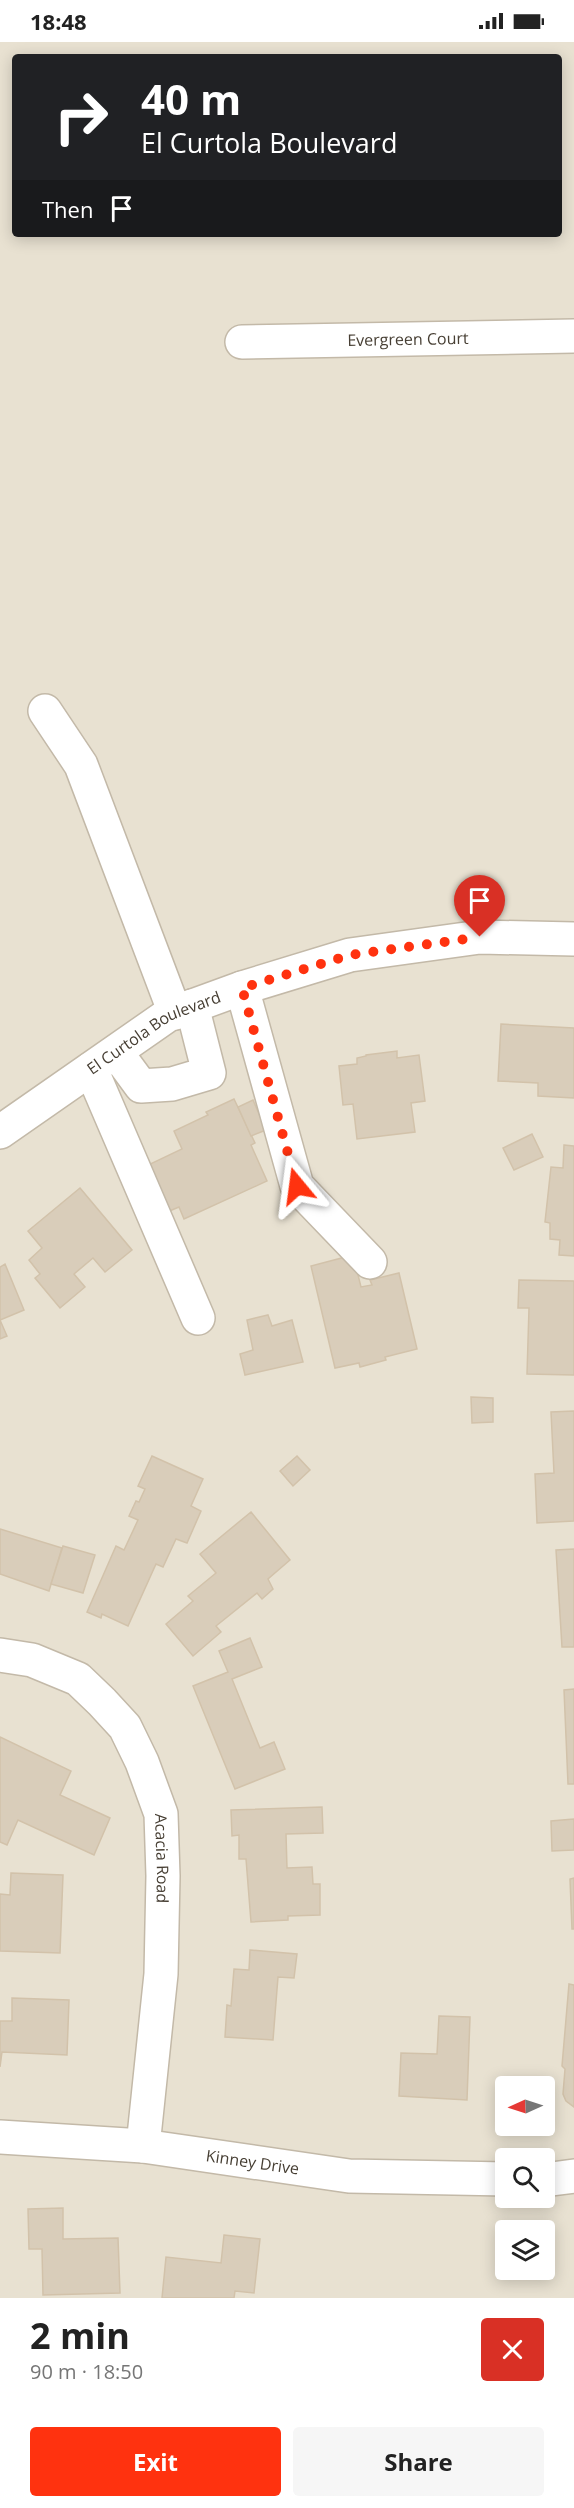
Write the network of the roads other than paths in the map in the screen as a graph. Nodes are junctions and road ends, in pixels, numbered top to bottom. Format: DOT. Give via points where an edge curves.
graph roads {
  1 [pos="574,336"];
  2 [pos="242,342"];
  3 [pos="45,711"];
  4 [pos="574,939"];
  5 [pos="242,988"];
  6 [pos="183,1009"];
  7 [pos="103,1060"];
  8 [pos="0,1132"];
  9 [pos="370,1262"];
  10 [pos="198,1318"];
  11 [pos="0,1655"];
  12 [pos="0,2137"];
  13 [pos="142,2145"];
  14 [pos="574,2176"];
  15 [pos="495,2179"];
  16 [pos="555,2179"];
  1 -- 2 [label="street, Evergreen Court"];
  3 -- 6 [label="street" via="81,765"];
  4 -- 5 [label="street, El Curtola Boulevard" via="480,937 350,955"];
  5 -- 6 [label="street, El Curtola Boulevard"];
  5 -- 9 [label="street" via="297,1186"];
  6 -- 7 [label="street, El Curtola Boulevard" via="168,1015"];
  6 -- 7 [label="street" via="208,1073 172,1084 141,1086"];
  7 -- 8 [label="street, El Curtola Boulevard"];
  7 -- 10 [label="street"];
  11 -- 13 [label="street, Acacia Road" via="32,1660 78,1679 102,1702 125,1727 161,1814 162,1974"];
  12 -- 13 [label="street, Kinney Drive"];
  13 -- 15 [label="street, Kinney Drive" via="349,2176"];
  14 -- 16 [label="street"];
}
